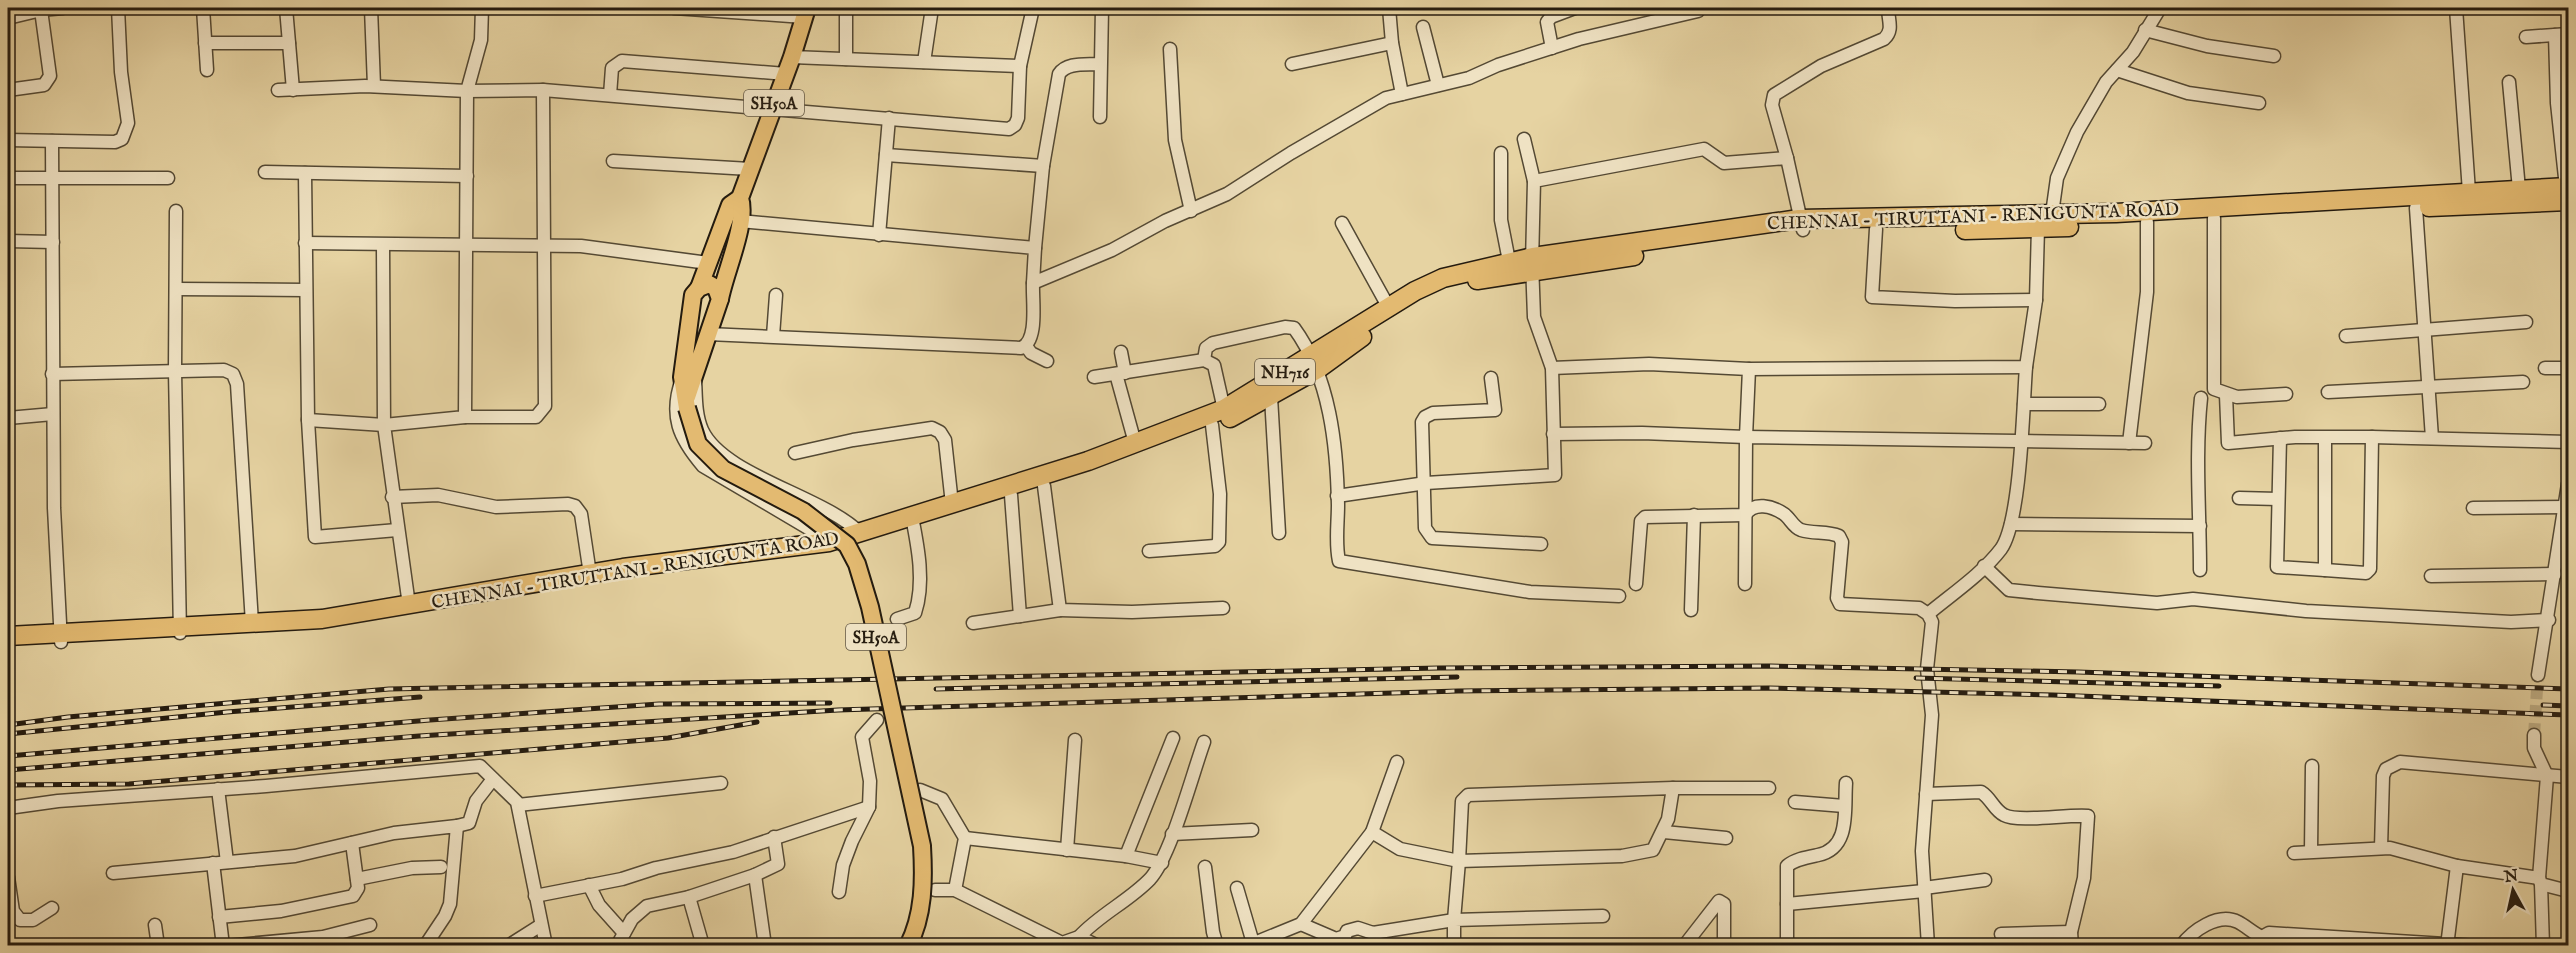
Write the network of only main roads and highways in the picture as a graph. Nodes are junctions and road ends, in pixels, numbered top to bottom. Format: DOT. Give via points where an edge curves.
graph roads {
  1 [pos="806,12"];
  2 [pos="2568,191"];
  3 [pos="740,198"];
  4 [pos="1801,224"];
  5 [pos="2046,224"];
  6 [pos="1532,264"];
  7 [pos="699,288"];
  8 [pos="720,299"];
  9 [pos="1315,363"];
  10 [pos="689,377"];
  11 [pos="1221,418"];
  12 [pos="913,521"];
  13 [pos="180,631"];
  14 [pos="8,636"];
  15 [pos="60,639"];
  16 [pos="8,644"];
  17 [pos="908,945"];
  1 -- 3 [label="main road, SH50A"];
  2 -- 5 [label="highway, CHENNAI - TIRUTTANI - RENIGUNTA ROAD / NH716" via="2416,208"];
  2 -- 5 [label="highway, CHENNAI - TIRUTTANI - RENIGUNTA ROAD / NH716" via="2469,192"];
  3 -- 7 [label="main road, SH50A" via="730,205"];
  3 -- 8 [label="main road" via="744,210"];
  4 -- 5 [label="highway, CHENNAI - TIRUTTANI - RENIGUNTA ROAD / NH716"];
  4 -- 5 [label="highway, CHENNAI - TIRUTTANI - RENIGUNTA ROAD / NH716" via="1876,229"];
  4 -- 6 [label="highway, CHENNAI - TIRUTTANI - RENIGUNTA ROAD / NH716"];
  6 -- 9 [label="highway, CHENNAI - TIRUTTANI - RENIGUNTA ROAD / NH716" via="1444,289"];
  6 -- 9 [label="highway, CHENNAI - TIRUTTANI - RENIGUNTA ROAD / NH716" via="1509,261 1443,278 1389,308"];
  7 -- 8 [label="main road" via="709,284 716,288"];
  7 -- 10 [label="main road" via="693,295"];
  8 -- 10 [label="main road"];
  9 -- 11 [label="highway, CHENNAI - TIRUTTANI - RENIGUNTA ROAD / NH716"];
  9 -- 11 [label="highway, CHENNAI - TIRUTTANI - RENIGUNTA ROAD / NH716" via="1271,397"];
  10 -- 17 [label="main road, SH50A, bridge" via="687,402 698,444 723,469 803,511 848,545 857,564 922,846 921,907"];
  11 -- 12 [label="highway, CHENNAI - TIRUTTANI - RENIGUNTA ROAD / NH716" via="952,504"];
  11 -- 12 [label="highway, CHENNAI - TIRUTTANI - RENIGUNTA ROAD / NH716" via="1044,486"];
  12 -- 13 [label="highway, CHENNAI - TIRUTTANI - RENIGUNTA ROAD / NH716" via="831,541 590,574 322,619"];
  12 -- 13 [label="highway, CHENNAI - TIRUTTANI - RENIGUNTA ROAD / NH716" via="838,549 594,580 408,615 344,623"];
  13 -- 15 [label="highway, CHENNAI - TIRUTTANI - RENIGUNTA ROAD / NH716"];
  14 -- 15 [label="highway, CHENNAI - TIRUTTANI - RENIGUNTA ROAD / NH716"];
  15 -- 16 [label="highway, CHENNAI - TIRUTTANI - RENIGUNTA ROAD / NH716"];
}
